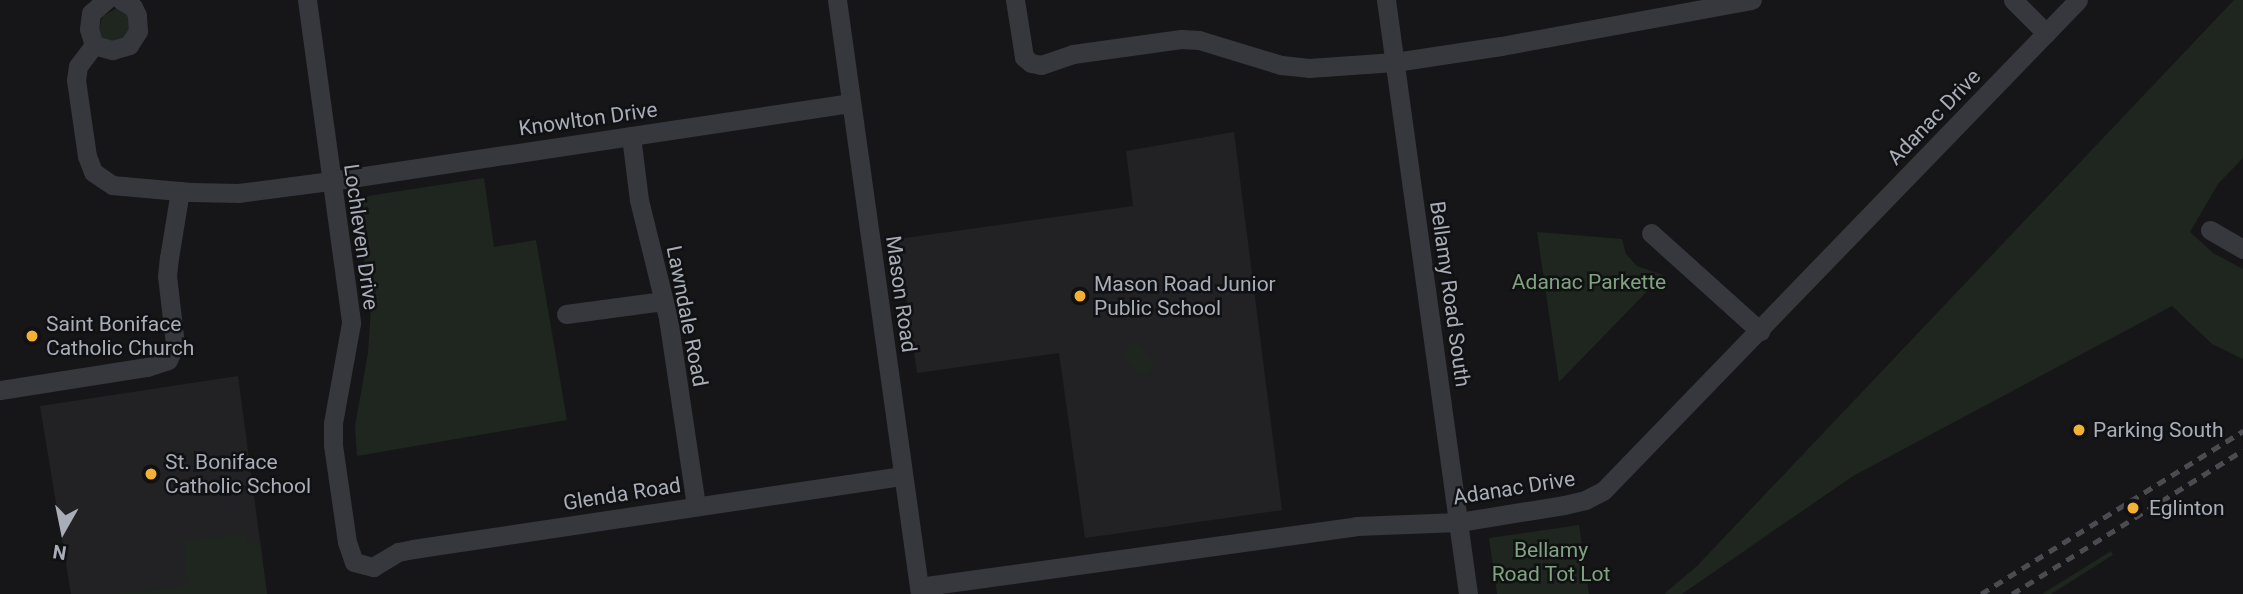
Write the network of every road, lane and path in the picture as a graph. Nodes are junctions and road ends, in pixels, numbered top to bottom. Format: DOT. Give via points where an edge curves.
graph roads {
  1 [pos="106,0"];
  2 [pos="121,0"];
  3 [pos="307,0"];
  4 [pos="837,0"];
  5 [pos="1015,0"];
  6 [pos="1386,0"];
  7 [pos="1752,0"];
  8 [pos="2013,0"];
  9 [pos="2078,0"];
  10 [pos="2046,33"];
  11 [pos="94,46"];
  12 [pos="1395,62"];
  13 [pos="850,103"];
  14 [pos="631,136"];
  15 [pos="331,181"];
  16 [pos="180,191"];
  17 [pos="2210,230"];
  18 [pos="1651,233"];
  19 [pos="2243,248"];
  20 [pos="663,301"];
  21 [pos="566,314"];
  22 [pos="1760,331"];
  23 [pos="0,390"];
  24 [pos="903,476"];
  25 [pos="696,505"];
  26 [pos="1459,522"];
  27 [pos="354,562"];
  28 [pos="920,590"];
  29 [pos="1468,594"];
  1 -- 11 [label="street" via="95,6 88,21"];
  2 -- 11 [label="street" via="138,15 135,39 121,49"];
  3 -- 15 [label="street, Lochleven Drive"];
  4 -- 13 [label="street, Mason Road"];
  5 -- 12 [label="street" via="1024,57 1041,65 1073,54 1181,39 1199,40 1281,65 1309,68"];
  6 -- 12 [label="street, Bellamy Road South"];
  7 -- 12 [label="street"];
  8 -- 10 [label="street"];
  9 -- 10 [label="street, Adanac Drive"];
  10 -- 22 [label="street, Adanac Drive"];
  11 -- 16 [label="street, Knowlton Drive" via="78,66 76,80 93,172 112,185"];
  12 -- 26 [label="street, Bellamy Road South"];
  13 -- 14 [label="street, Knowlton Drive"];
  13 -- 24 [label="street, Mason Road"];
  14 -- 15 [label="street, Knowlton Drive"];
  14 -- 20 [label="street, Lawndale Road" via="639,200"];
  15 -- 16 [label="street, Knowlton Drive" via="238,193"];
  15 -- 27 [label="street, Lochleven Drive" via="351,323 332,445"];
  16 -- 23 [label="street" via="167,276 175,344 168,360"];
  17 -- 19 [label="street"];
  18 -- 22 [label="street"];
  20 -- 21 [label="street"];
  20 -- 25 [label="street, Lawndale Road"];
  22 -- 26 [label="street, Adanac Drive" via="1603,491 1564,505"];
  24 -- 25 [label="street, Glenda Road"];
  24 -- 28 [label="street, Mason Road"];
  25 -- 27 [label="street, Glenda Road" via="412,548 373,567"];
  26 -- 28 [label="street, Adanac Drive" via="1356,526"];
  26 -- 29 [label="street, Bellamy Road South"];
}
